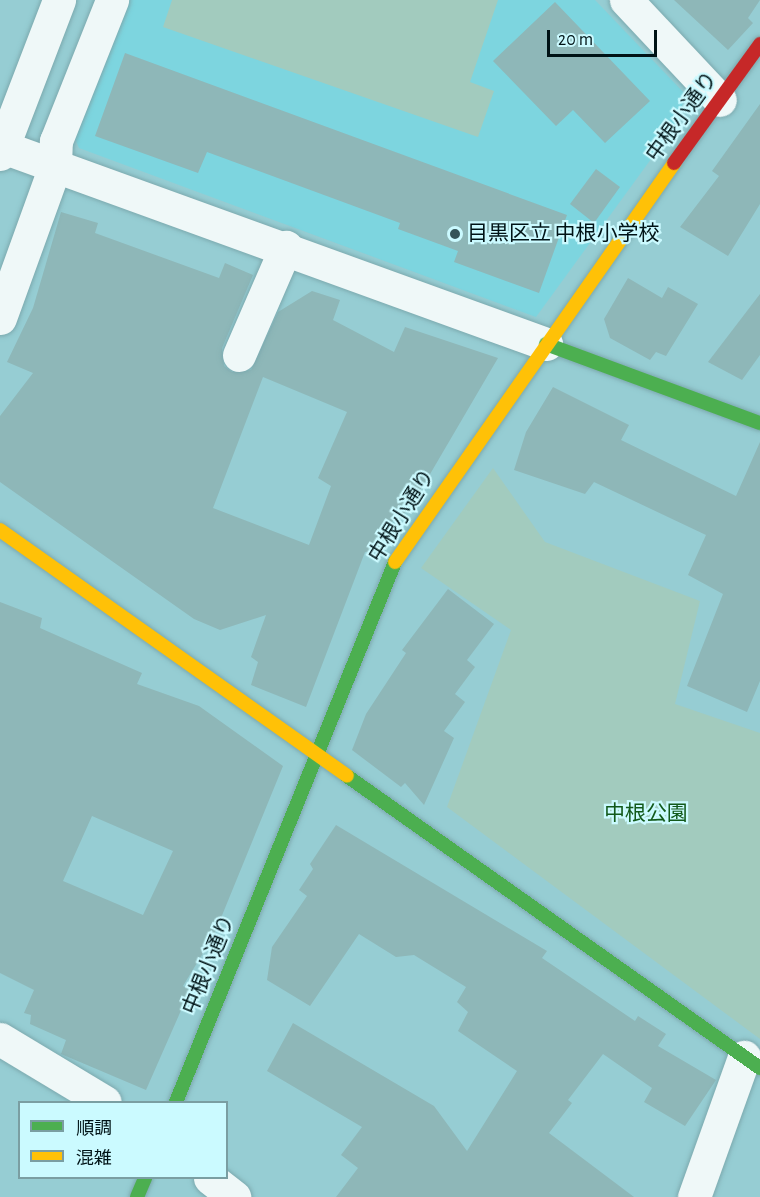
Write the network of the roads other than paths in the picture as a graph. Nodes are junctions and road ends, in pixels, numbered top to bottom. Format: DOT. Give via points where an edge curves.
graph roads {
  1 [pos="59,0"];
  2 [pos="112,0"];
  3 [pos="626,0"];
  4 [pos="760,44"];
  5 [pos="720,100"];
  6 [pos="18,154"];
  7 [pos="286,247"];
  8 [pos="0,318"];
  9 [pos="546,344"];
  10 [pos="239,354"];
  11 [pos="760,423"];
  12 [pos="0,530"];
  13 [pos="316,756"];
  14 [pos="0,1039"];
  15 [pos="752,1063"];
  16 [pos="103,1101"];
  17 [pos="176,1101"];
  18 [pos="145,1179"];
  19 [pos="211,1179"];
  20 [pos="137,1197"];
  21 [pos="234,1197"];
  22 [pos="694,1197"];
  1 -- 6 [label="street"];
  2 -- 6 [label="street" via="56,141"];
  3 -- 5 [label="street"];
  4 -- 5 [label="street, 中根小通り"];
  5 -- 9 [label="street, 中根小通り"];
  6 -- 7 [label="street"];
  6 -- 8 [label="street"];
  7 -- 9 [label="street"];
  7 -- 10 [label="street"];
  9 -- 11 [label="street"];
  9 -- 13 [label="street, 中根小通り" via="393,565"];
  12 -- 13 [label="street"];
  13 -- 15 [label="street"];
  13 -- 17 [label="street, 中根小通り"];
  14 -- 16 [label="street"];
  15 -- 22 [label="street"];
  18 -- 20 [label="street"];
  19 -- 21 [label="street"];
}
